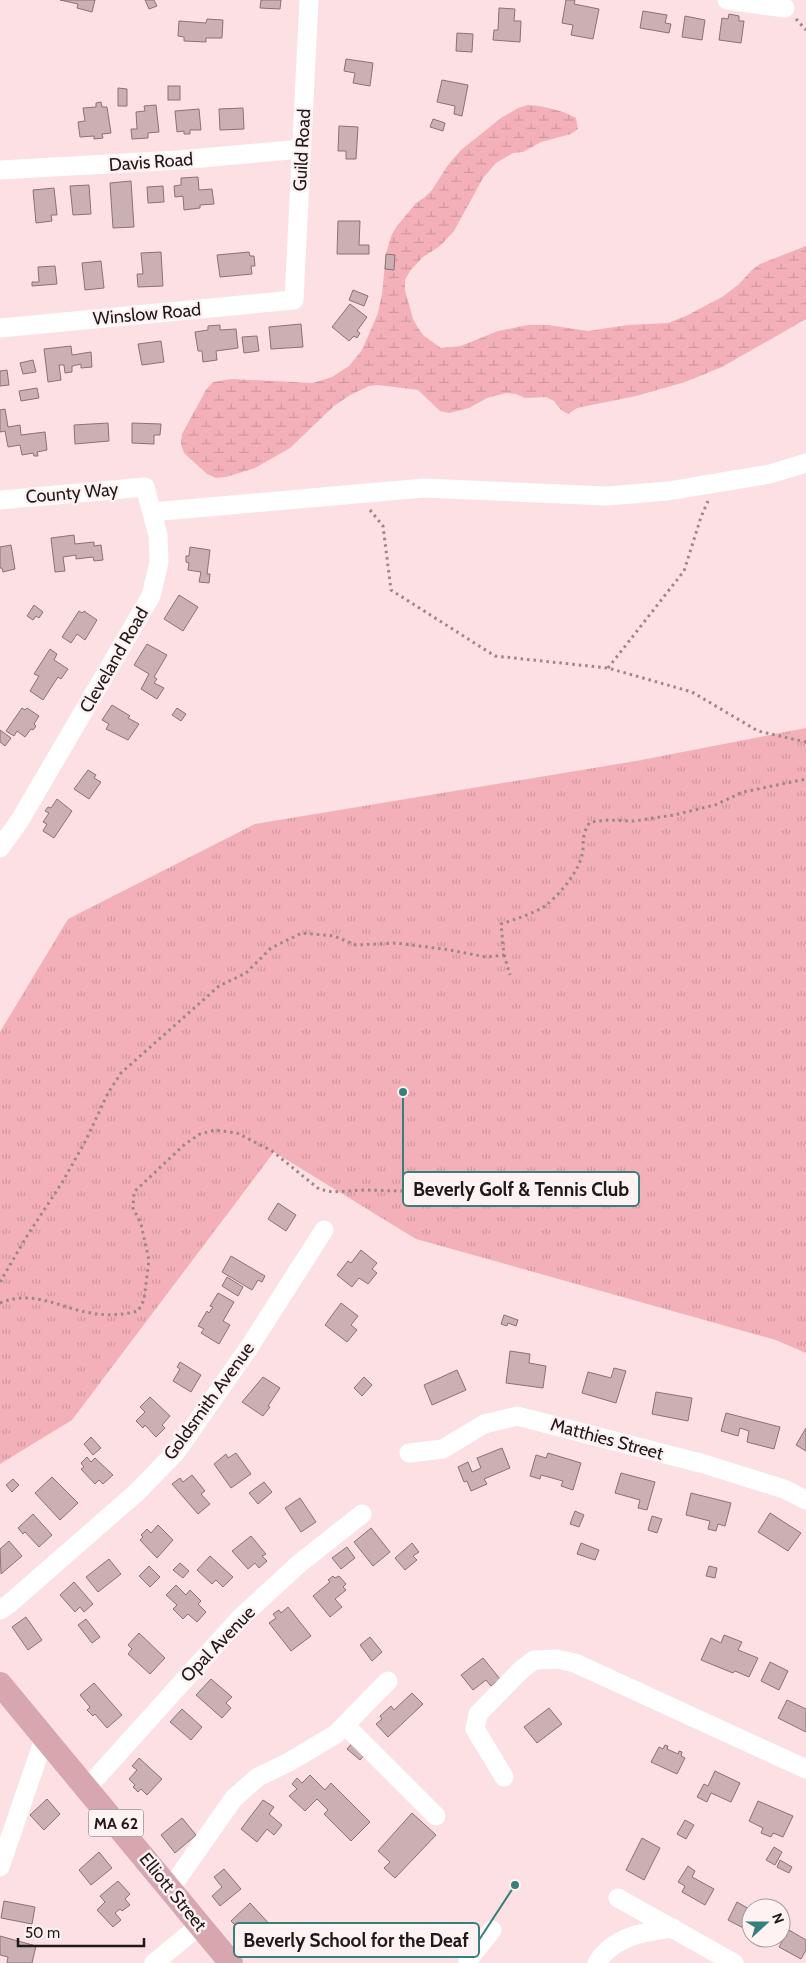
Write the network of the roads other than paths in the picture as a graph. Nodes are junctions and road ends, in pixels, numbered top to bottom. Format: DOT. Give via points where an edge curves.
graph roads {
  1 [pos="310,0"];
  2 [pos="727,0"];
  3 [pos="784,8"];
  4 [pos="302,149"];
  5 [pos="0,170"];
  6 [pos="294,300"];
  7 [pos="0,328"];
  8 [pos="806,463"];
  9 [pos="145,487"];
  10 [pos="0,500"];
  11 [pos="152,512"];
  12 [pos="0,848"];
  13 [pos="324,1230"];
  14 [pos="410,1453"];
  15 [pos="806,1500"];
  16 [pos="362,1514"];
  17 [pos="0,1610"];
  18 [pos="388,1682"];
  19 [pos="0,1684"];
  20 [pos="345,1725"];
  21 [pos="44,1739"];
  22 [pos="806,1769"];
  23 [pos="504,1777"];
  24 [pos="88,1788"];
  25 [pos="436,1816"];
  26 [pos="0,1867"];
  27 [pos="170,1889"];
  28 [pos="618,1898"];
  29 [pos="200,1925"];
  30 [pos="672,1928"];
  31 [pos="492,1930"];
  32 [pos="154,1963"];
  33 [pos="231,1963"];
  34 [pos="468,1963"];
  35 [pos="597,1963"];
  36 [pos="734,1963"];
  1 -- 4 [label="street, Guild Road"];
  2 -- 3 [label="street"];
  4 -- 5 [label="street, Davis Road"];
  4 -- 6 [label="street, Guild Road"];
  6 -- 7 [label="street, Winslow Road"];
  8 -- 11 [label="street" via="770,474 717,483 607,496 424,488"];
  9 -- 10 [label="street, County Way"];
  9 -- 11 [label="street, Cleveland Road"];
  11 -- 12 [label="street, Cleveland Road" via="158,534 159,562 151,596 20,820"];
  13 -- 17 [label="street, Goldsmith Avenue" via="248,1349 176,1452 128,1499"];
  14 -- 15 [label="street, Matthies Street" via="443,1449 484,1424 517,1416 704,1464 784,1489"];
  16 -- 24 [label="street, Opal Avenue" via="240,1618"];
  18 -- 20 [label="street"];
  19 -- 21 [label="main road, Elliott Street / MA 62"];
  20 -- 25 [label="street"];
  20 -- 27 [label="street" via="336,1734 258,1778 234,1798"];
  21 -- 24 [label="main road, Elliott Street / MA 62"];
  21 -- 26 [label="street"];
  22 -- 23 [label="street" via="575,1663 557,1659 534,1660 478,1714 475,1729"];
  24 -- 27 [label="main road, Elliott Street / MA 62"];
  27 -- 29 [label="main road, Elliott Street / MA 62"];
  28 -- 30 [label="street"];
  29 -- 32 [label="street"];
  29 -- 33 [label="main road, Elliott Street / MA 62"];
  30 -- 35 [label="street" via="630,1936 612,1945"];
  30 -- 36 [label="street"];
  31 -- 34 [label="street"];
}
